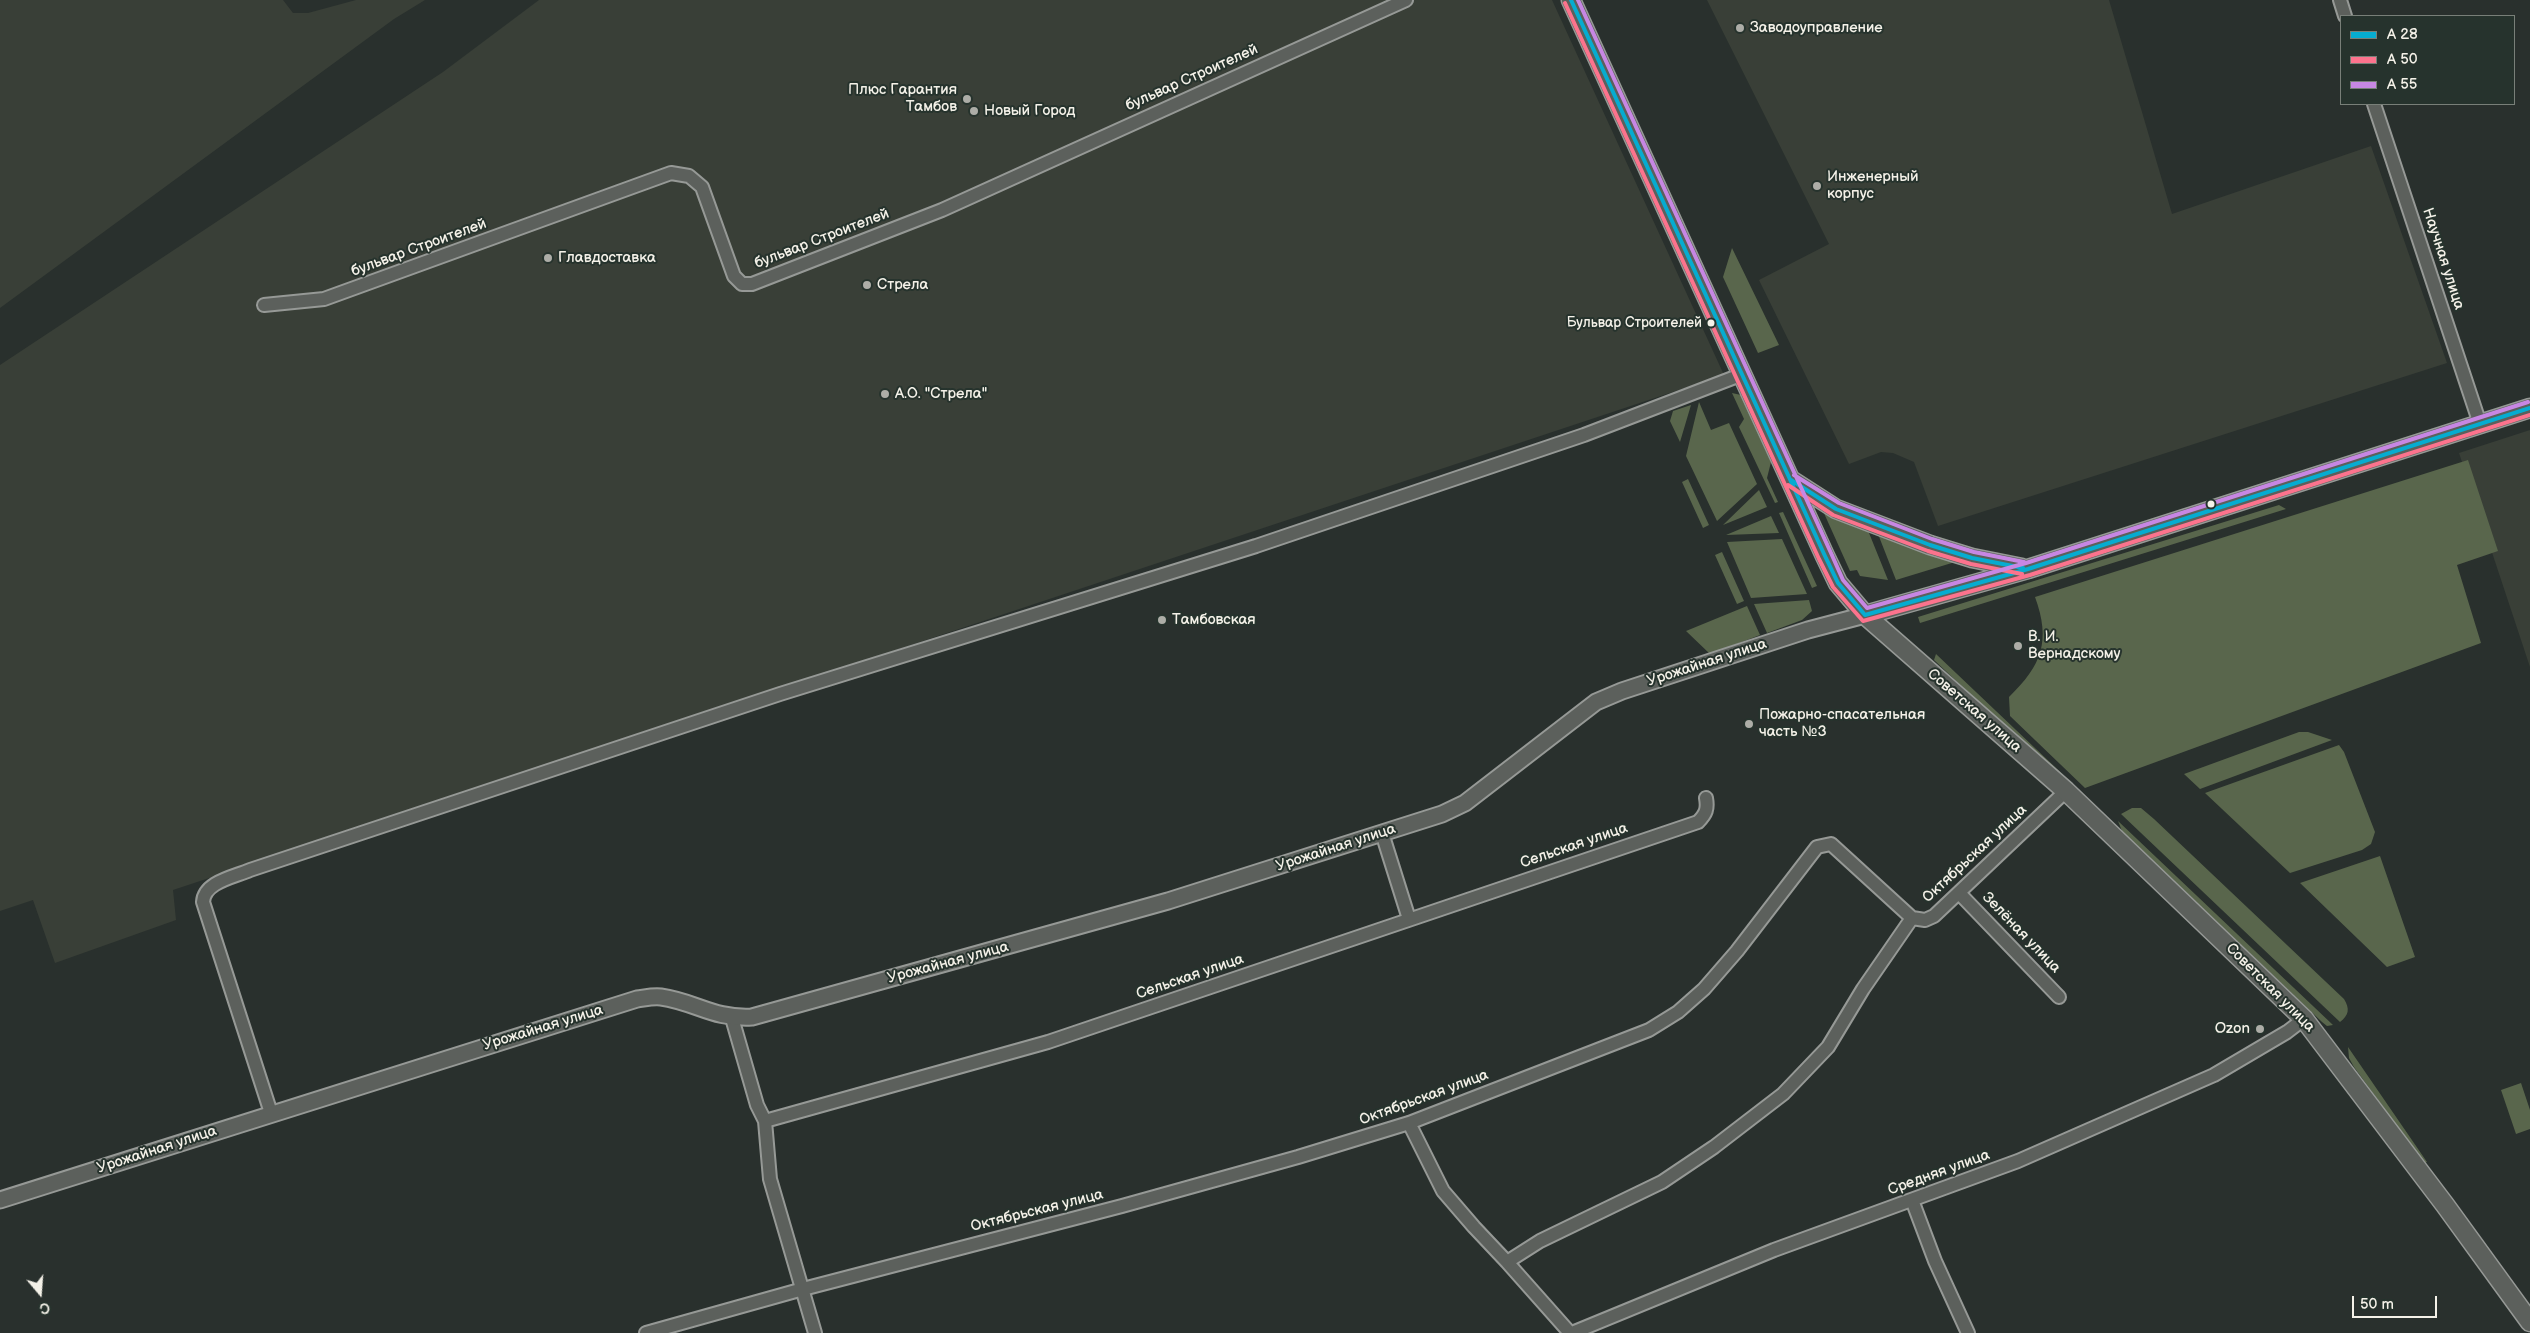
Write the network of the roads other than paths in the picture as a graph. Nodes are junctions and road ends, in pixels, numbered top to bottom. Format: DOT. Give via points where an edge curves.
graph roads {
  1 [pos="1406,0"];
  2 [pos="1571,0"];
  3 [pos="2340,0"];
  4 [pos="2346,15"];
  5 [pos="2374,105"];
  6 [pos="264,305"];
  7 [pos="1743,374"];
  8 [pos="2530,408"];
  9 [pos="2480,424"];
  10 [pos="1791,480"];
  11 [pos="2028,569"];
  12 [pos="1865,615"];
  13 [pos="2066,791"];
  14 [pos="1706,798"];
  15 [pos="1382,833"];
  16 [pos="1959,893"];
  17 [pos="1912,918"];
  18 [pos="1408,919"];
  19 [pos="2059,997"];
  20 [pos="732,1018"];
  21 [pos="2304,1019"];
  22 [pos="271,1113"];
  23 [pos="765,1121"];
  24 [pos="1409,1123"];
  25 [pos="0,1200"];
  26 [pos="1912,1200"];
  27 [pos="1507,1262"];
  28 [pos="803,1288"];
  29 [pos="2530,1322"];
  30 [pos="646,1333"];
  31 [pos="815,1333"];
  32 [pos="1571,1333"];
  33 [pos="1968,1333"];
  1 -- 6 [label="street, бульвар Строителей" via="942,210 752,284 742,284 734,276 702,187 690,176 671,173 324,299"];
  2 -- 7 [label="main road, Советская улица"];
  3 -- 4 [label="street"];
  5 -- 9 [label="street, Научная улица"];
  7 -- 10 [label="main road, Советская улица"];
  7 -- 22 [label="street" via="1584,434 1266,542 780,694 250,870 208,888 203,894 203,902"];
  8 -- 9 [label="main road"];
  9 -- 11 [label="main road"];
  10 -- 11 [label="main road" via="1836,509 1930,545"];
  10 -- 12 [label="main road, Советская улица" via="1838,583"];
  11 -- 12 [label="main road"];
  12 -- 13 [label="main road, Советская улица"];
  12 -- 15 [label="street, Урожайная улица" via="1808,630 1596,702 1464,803 1442,814"];
  13 -- 16 [label="street, Октябрьская улица"];
  13 -- 21 [label="main road, Советская улица"];
  14 -- 18 [label="street, Сельская улица" via="1708,808 1698,822"];
  15 -- 18 [label="street"];
  15 -- 20 [label="street, Урожайная улица" via="1168,901 752,1018"];
  16 -- 17 [label="street, Октябрьская улица" via="1934,916 1925,920"];
  16 -- 19 [label="street, Зелёная улица"];
  17 -- 24 [label="street, Октябрьская улица" via="1832,844 1817,847 1737,951 1704,989 1678,1012 1649,1030"];
  17 -- 27 [label="street" via="1828,1047 1783,1094 1662,1182 1540,1241"];
  18 -- 23 [label="street, Сельская улица" via="1048,1042"];
  20 -- 22 [label="street, Урожайная улица" via="681,1001 658,997 637,999"];
  20 -- 23 [label="street" via="757,1105"];
  21 -- 26 [label="street, Средняя улица" via="2214,1075 2018,1161"];
  21 -- 29 [label="main road, Советская улица"];
  22 -- 25 [label="street, Урожайная улица"];
  23 -- 28 [label="street" via="770,1179"];
  24 -- 27 [label="street" via="1443,1191"];
  24 -- 28 [label="street, Октябрьская улица" via="1298,1158 1131,1204"];
  26 -- 32 [label="street, Средняя улица" via="1774,1250"];
  26 -- 33 [label="street"];
  27 -- 32 [label="street"];
  28 -- 30 [label="street, Октябрьская улица"];
  28 -- 31 [label="street"];
}
